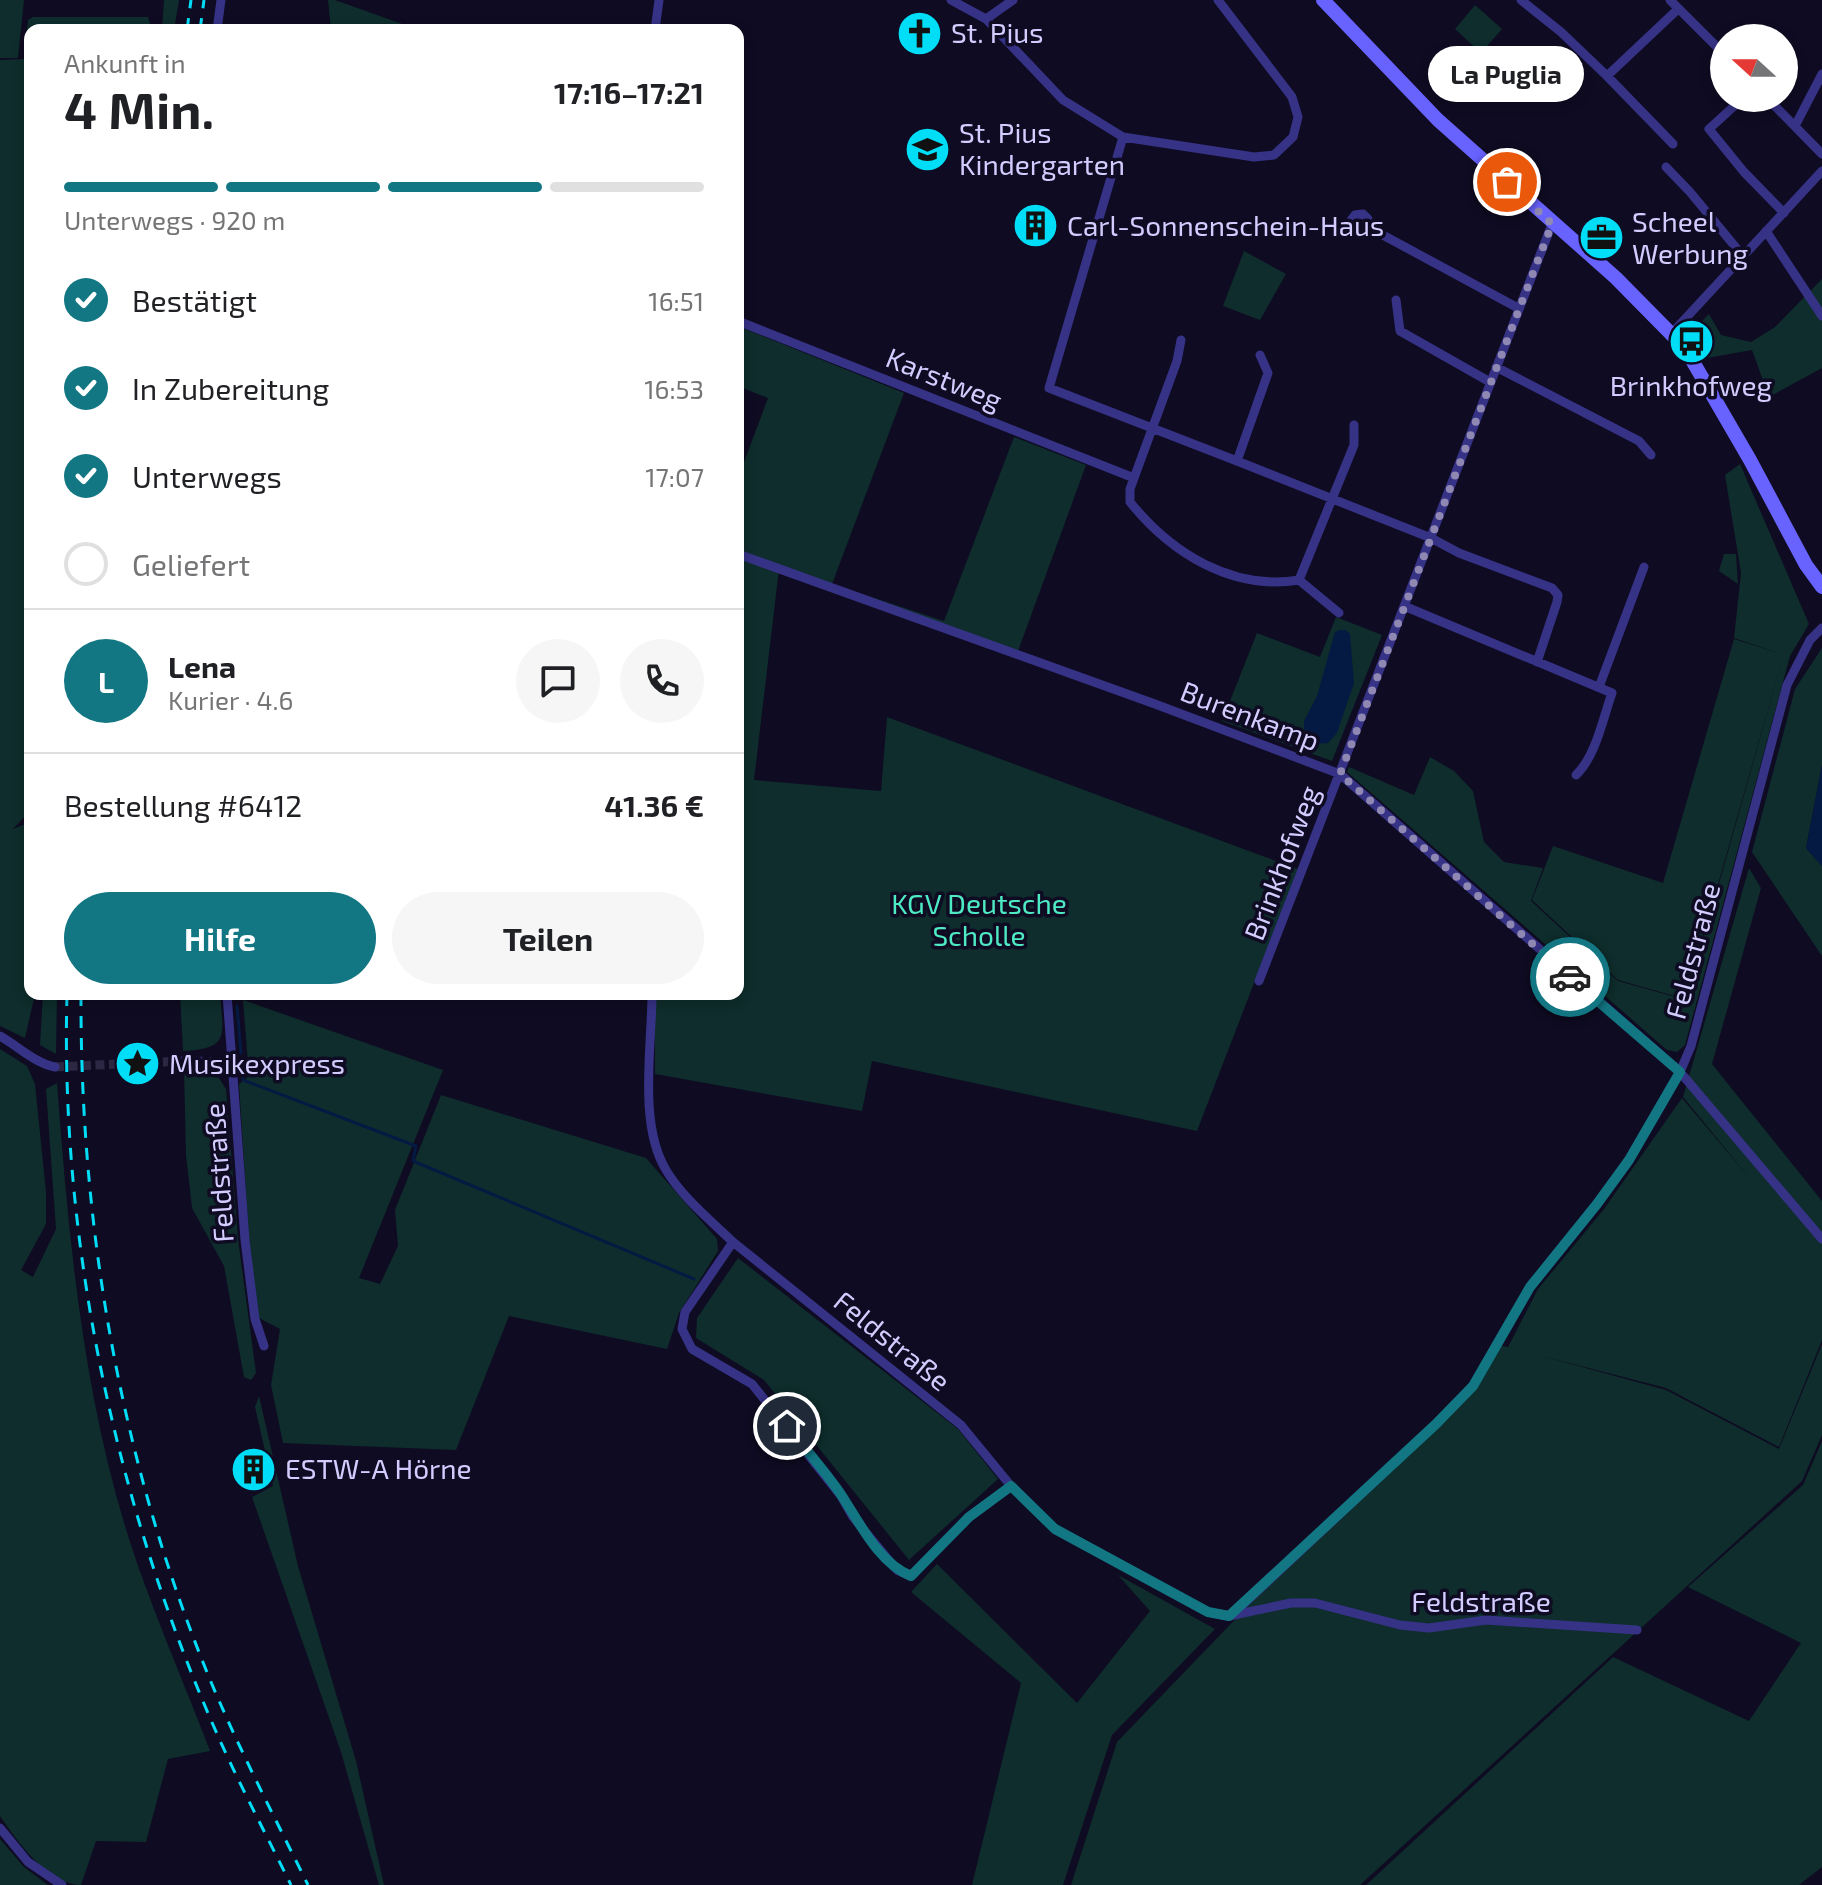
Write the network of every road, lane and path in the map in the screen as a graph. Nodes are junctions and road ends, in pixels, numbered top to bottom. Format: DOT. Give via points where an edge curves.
graph roads {
  1 [pos="221,0"];
  2 [pos="659,0"];
  3 [pos="951,0"];
  4 [pos="1013,0"];
  5 [pos="1218,0"];
  6 [pos="1323,0"];
  7 [pos="1521,0"];
  8 [pos="1670,0"];
  9 [pos="1678,9"];
  10 [pos="986,19"];
  11 [pos="218,24"];
  12 [pos="656,24"];
  13 [pos="1710,40"];
  14 [pos="1822,74"];
  15 [pos="1607,76"];
  16 [pos="1728,112"];
  17 [pos="1781,112"];
  18 [pos="1795,126"];
  19 [pos="1123,137"];
  20 [pos="1673,144"];
  21 [pos="1822,154"];
  22 [pos="1666,167"];
  23 [pos="1822,171"];
  24 [pos="1784,213"];
  25 [pos="1552,224"];
  26 [pos="1368,227"];
  27 [pos="1766,231"];
  28 [pos="1743,256"];
  29 [pos="1396,300"];
  30 [pos="1518,308"];
  31 [pos="1822,316"];
  32 [pos="744,323"];
  33 [pos="1672,333"];
  34 [pos="1181,340"];
  35 [pos="1260,355"];
  36 [pos="1496,367"];
  37 [pos="1490,382"];
  38 [pos="1354,425"];
  39 [pos="1152,429"];
  40 [pos="1651,455"];
  41 [pos="1237,461"];
  42 [pos="1134,478"];
  43 [pos="1333,499"];
  44 [pos="1431,538"];
  45 [pos="744,556"];
  46 [pos="1644,567"];
  47 [pos="1299,580"];
  48 [pos="1822,587"];
  49 [pos="1404,606"];
  50 [pos="1339,613"];
  51 [pos="1822,628"];
  52 [pos="1537,662"];
  53 [pos="1599,687"];
  54 [pos="1340,774"];
  55 [pos="1576,775"];
  56 [pos="1259,981"];
  57 [pos="227,1000"];
  58 [pos="652,1000"];
  59 [pos="0,1036"];
  60 [pos="183,1061"];
  61 [pos="232,1062"];
  62 [pos="55,1067"];
  63 [pos="1680,1072"];
  64 [pos="1822,1239"];
  65 [pos="733,1242"];
  66 [pos="264,1346"];
  67 [pos="1011,1486"];
  68 [pos="1233,1614"];
  69 [pos="1637,1630"];
  70 [pos="0,1828"];
  71 [pos="62,1885"];
  1 -- 11 [label="street"];
  2 -- 12 [label="street"];
  3 -- 10 [label="street"];
  4 -- 10 [label="street"];
  5 -- 19 [label="street" via="1292,97 1298,117 1293,137 1274,155 1254,157"];
  6 -- 25 [label="street" via="1438,120"];
  7 -- 15 [label="street"];
  8 -- 9 [label="street"];
  9 -- 13 [label="street"];
  9 -- 15 [label="street"];
  10 -- 19 [label="street" via="1063,100"];
  14 -- 18 [label="street"];
  15 -- 20 [label="street"];
  16 -- 24 [label="street" via="1709,129"];
  17 -- 18 [label="street"];
  18 -- 21 [label="street"];
  19 -- 39 [label="street" via="1049,388"];
  22 -- 28 [label="street"];
  23 -- 24 [label="street"];
  24 -- 27 [label="street"];
  25 -- 30 [label="street, Brinkhofweg"];
  25 -- 33 [label="street"];
  26 -- 30 [label="street"];
  27 -- 28 [label="street"];
  27 -- 31 [label="street"];
  28 -- 33 [label="street"];
  29 -- 37 [label="street" via="1400,331"];
  30 -- 36 [label="street, Brinkhofweg"];
  32 -- 42 [label="street, Karstweg"];
  33 -- 48 [label="street" via="1695,363"];
  34 -- 39 [label="street"];
  35 -- 41 [label="street" via="1268,373"];
  36 -- 37 [label="street, Brinkhofweg"];
  36 -- 40 [label="street" via="1639,441"];
  37 -- 44 [label="street, Brinkhofweg"];
  38 -- 43 [label="street" via="1354,445"];
  39 -- 41 [label="street"];
  39 -- 42 [label="street"];
  41 -- 43 [label="street"];
  42 -- 47 [label="street" via="1130,502 1140,515 1200,562 1248,581"];
  43 -- 44 [label="street"];
  43 -- 47 [label="street"];
  44 -- 49 [label="street, Brinkhofweg"];
  44 -- 52 [label="street" via="1558,595"];
  45 -- 54 [label="street, Burenkamp"];
  46 -- 53 [label="street"];
  47 -- 50 [label="street"];
  49 -- 52 [label="street"];
  49 -- 54 [label="street, Brinkhofweg"];
  51 -- 63 [label="street, Feldstraße" via="1787,685"];
  52 -- 53 [label="street"];
  53 -- 55 [label="street" via="1612,693"];
  54 -- 56 [label="street, Brinkhofweg"];
  54 -- 63 [label="street, Burenkamp"];
  57 -- 61 [label="street, Feldstraße"];
  58 -- 65 [label="street, Feldstraße" via="654,1142 666,1171"];
  59 -- 62 [label="street" via="39,1064"];
  60 -- 61 [label="street"];
  61 -- 66 [label="street, Feldstraße" via="245,1240 255,1319"];
  63 -- 64 [label="street, Burenkamp"];
  63 -- 68 [label="street, Feldstraße" via="1629,1160 1530,1287 1473,1386"];
  65 -- 67 [label="street, Feldstraße" via="961,1425"];
  65 -- 67 [label="street" via="685,1312 682,1329 692,1349 752,1384 897,1570 911,1576 969,1517"];
  67 -- 68 [label="street, Feldstraße" via="1055,1529 1208,1612"];
  68 -- 69 [label="street, Feldstraße" via="1315,1603 1429,1628 1486,1620"];
  70 -- 71 [label="street" via="28,1862"];
}
